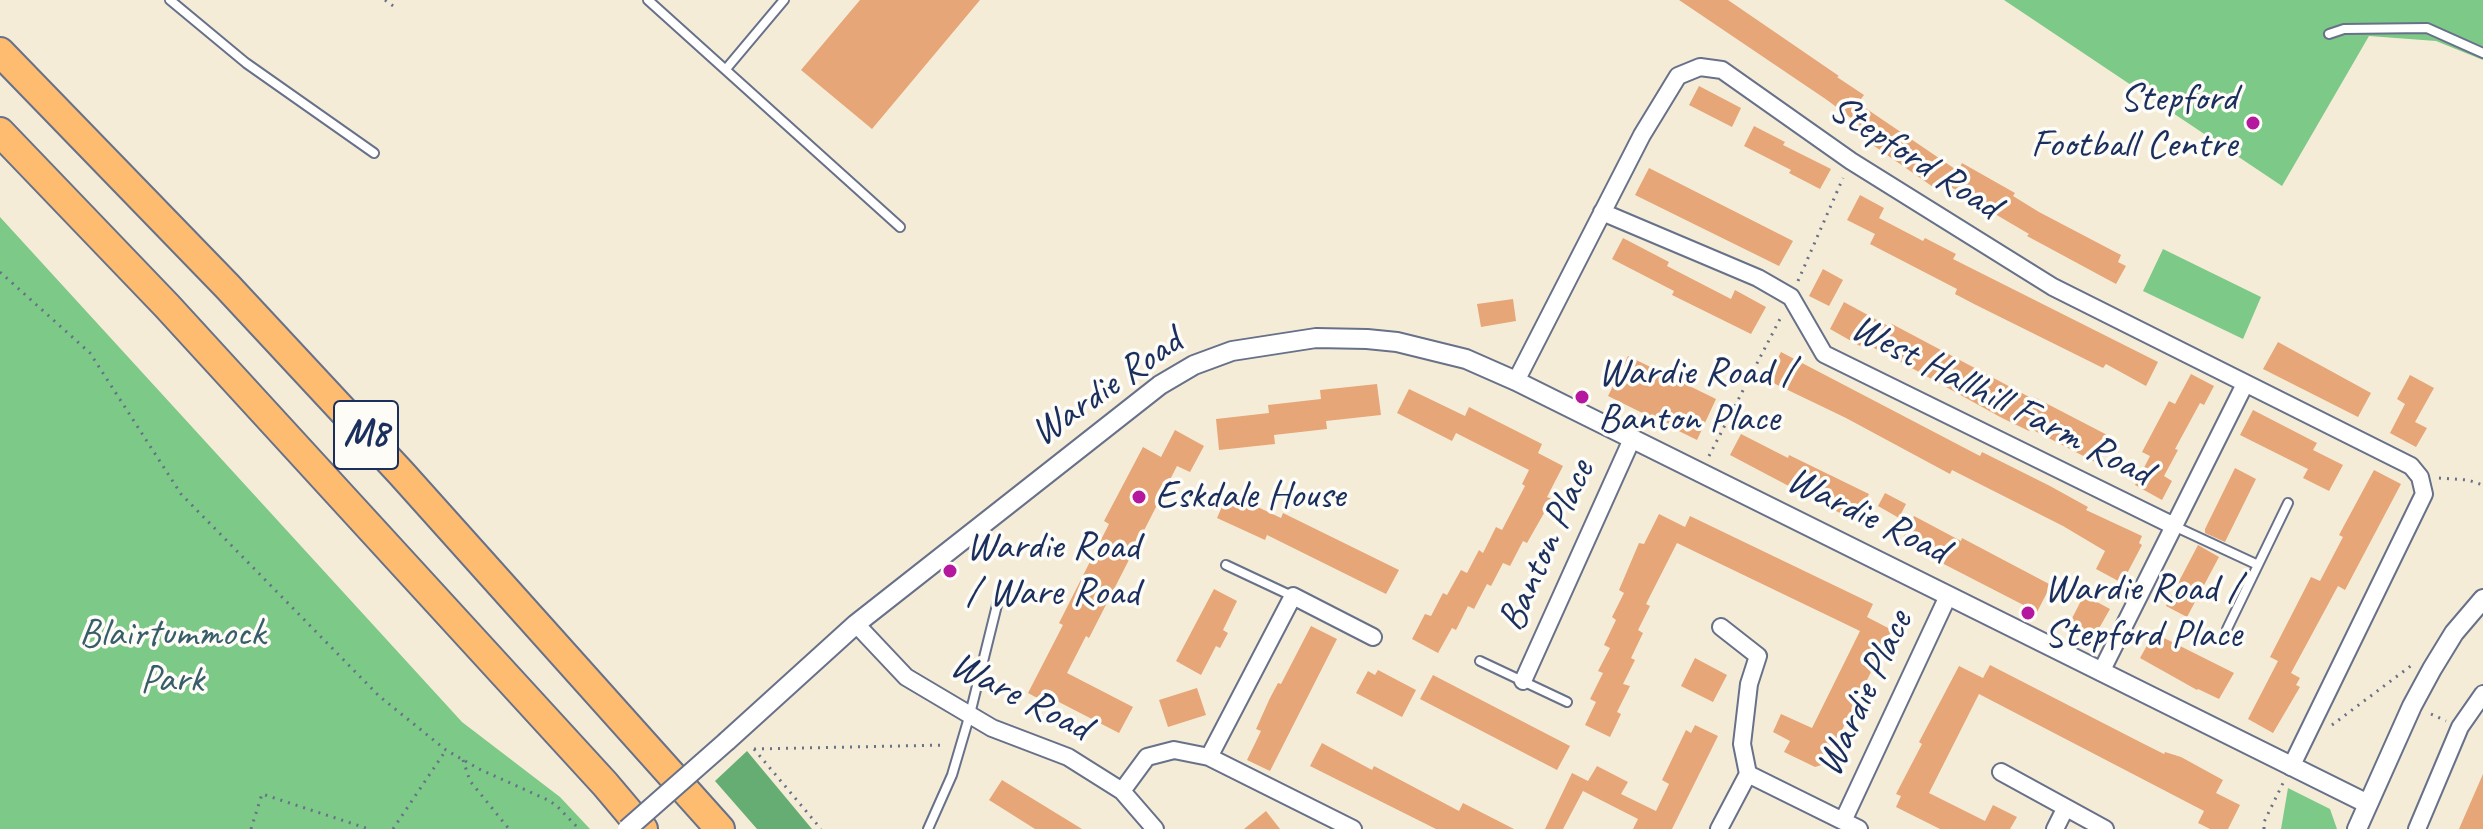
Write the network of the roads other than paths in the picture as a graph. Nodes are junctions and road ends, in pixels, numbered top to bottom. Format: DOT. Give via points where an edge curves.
graph roads {
  1 [pos="170,0"];
  2 [pos="648,0"];
  3 [pos="784,0"];
  4 [pos="2329,34"];
  5 [pos="0,52"];
  6 [pos="2483,53"];
  7 [pos="726,69"];
  8 [pos="0,132"];
  9 [pos="374,153"];
  10 [pos="1602,212"];
  11 [pos="900,227"];
  12 [pos="1516,381"];
  13 [pos="2245,384"];
  14 [pos="1632,439"];
  15 [pos="2288,503"];
  16 [pos="2174,526"];
  17 [pos="1226,565"];
  18 [pos="2258,565"];
  19 [pos="1293,596"];
  20 [pos="1948,596"];
  21 [pos="999,597"];
  22 [pos="2483,599"];
  23 [pos="856,624"];
  24 [pos="1721,627"];
  25 [pos="2227,629"];
  26 [pos="1373,637"];
  27 [pos="1480,661"];
  28 [pos="2101,672"];
  29 [pos="1523,681"];
  30 [pos="2483,694"];
  31 [pos="1567,702"];
  32 [pos="970,714"];
  33 [pos="1209,757"];
  34 [pos="2295,759"];
  35 [pos="2001,772"];
  36 [pos="1748,774"];
  37 [pos="1122,791"];
  38 [pos="2368,804"];
  39 [pos="2065,809"];
  40 [pos="1851,825"];
  41 [pos="627,829"];
  42 [pos="643,829"];
  43 [pos="720,829"];
  44 [pos="928,829"];
  45 [pos="1155,829"];
  46 [pos="1353,829"];
  47 [pos="1719,829"];
  48 [pos="2055,829"];
  49 [pos="2105,829"];
  50 [pos="2357,829"];
  51 [pos="2417,829"];
  1 -- 9 [label="lane" via="246,63"];
  2 -- 7 [label="lane"];
  3 -- 7 [label="lane"];
  4 -- 6 [label="lane" via="2344,29 2427,28"];
  5 -- 43 [label="highway, M8" via="379,449"];
  7 -- 11 [label="lane"];
  8 -- 42 [label="highway, M8" via="178,318"];
  10 -- 12 [label="street, Stepford Road"];
  10 -- 13 [label="street, Stepford Road" via="1678,76 1700,67 1722,70 1851,161 2053,287"];
  10 -- 16 [label="street, West Hallhill Farm Road" via="1791,297 1824,354"];
  12 -- 14 [label="street, Wardie Road"];
  12 -- 23 [label="street, Wardie Road" via="1466,359 1367,339 1316,338 1232,351 1160,385"];
  13 -- 16 [label="street"];
  13 -- 34 [label="street, Stepford Road" via="2411,466 2424,494"];
  14 -- 20 [label="street, Wardie Road"];
  14 -- 29 [label="street, Banton Place"];
  15 -- 18 [label="lane"];
  16 -- 18 [label="lane"];
  16 -- 28 [label="street"];
  17 -- 19 [label="lane"];
  18 -- 25 [label="lane"];
  19 -- 26 [label="street"];
  19 -- 33 [label="street"];
  20 -- 28 [label="street, Wardie Road"];
  20 -- 40 [label="street, Wardie Place"];
  21 -- 32 [label="lane"];
  22 -- 38 [label="street" via="2454,633 2412,706"];
  23 -- 32 [label="street, Ware Road" via="906,677"];
  23 -- 41 [label="street, Wardie Road, bridge"];
  24 -- 36 [label="street" via="1758,656 1742,744"];
  27 -- 29 [label="lane"];
  28 -- 34 [label="street, Wardie Road"];
  29 -- 31 [label="lane"];
  30 -- 51 [label="street" via="2460,727"];
  32 -- 37 [label="street, Ware Road" via="1068,757"];
  32 -- 44 [label="lane" via="952,775"];
  33 -- 37 [label="street" via="1174,750 1147,757"];
  33 -- 46 [label="street"];
  34 -- 38 [label="street, Wardie Road"];
  35 -- 39 [label="street"];
  36 -- 40 [label="street"];
  36 -- 47 [label="street"];
  37 -- 45 [label="street, Ware Road"];
  38 -- 50 [label="street"];
  39 -- 48 [label="street"];
  39 -- 49 [label="street"];
}
